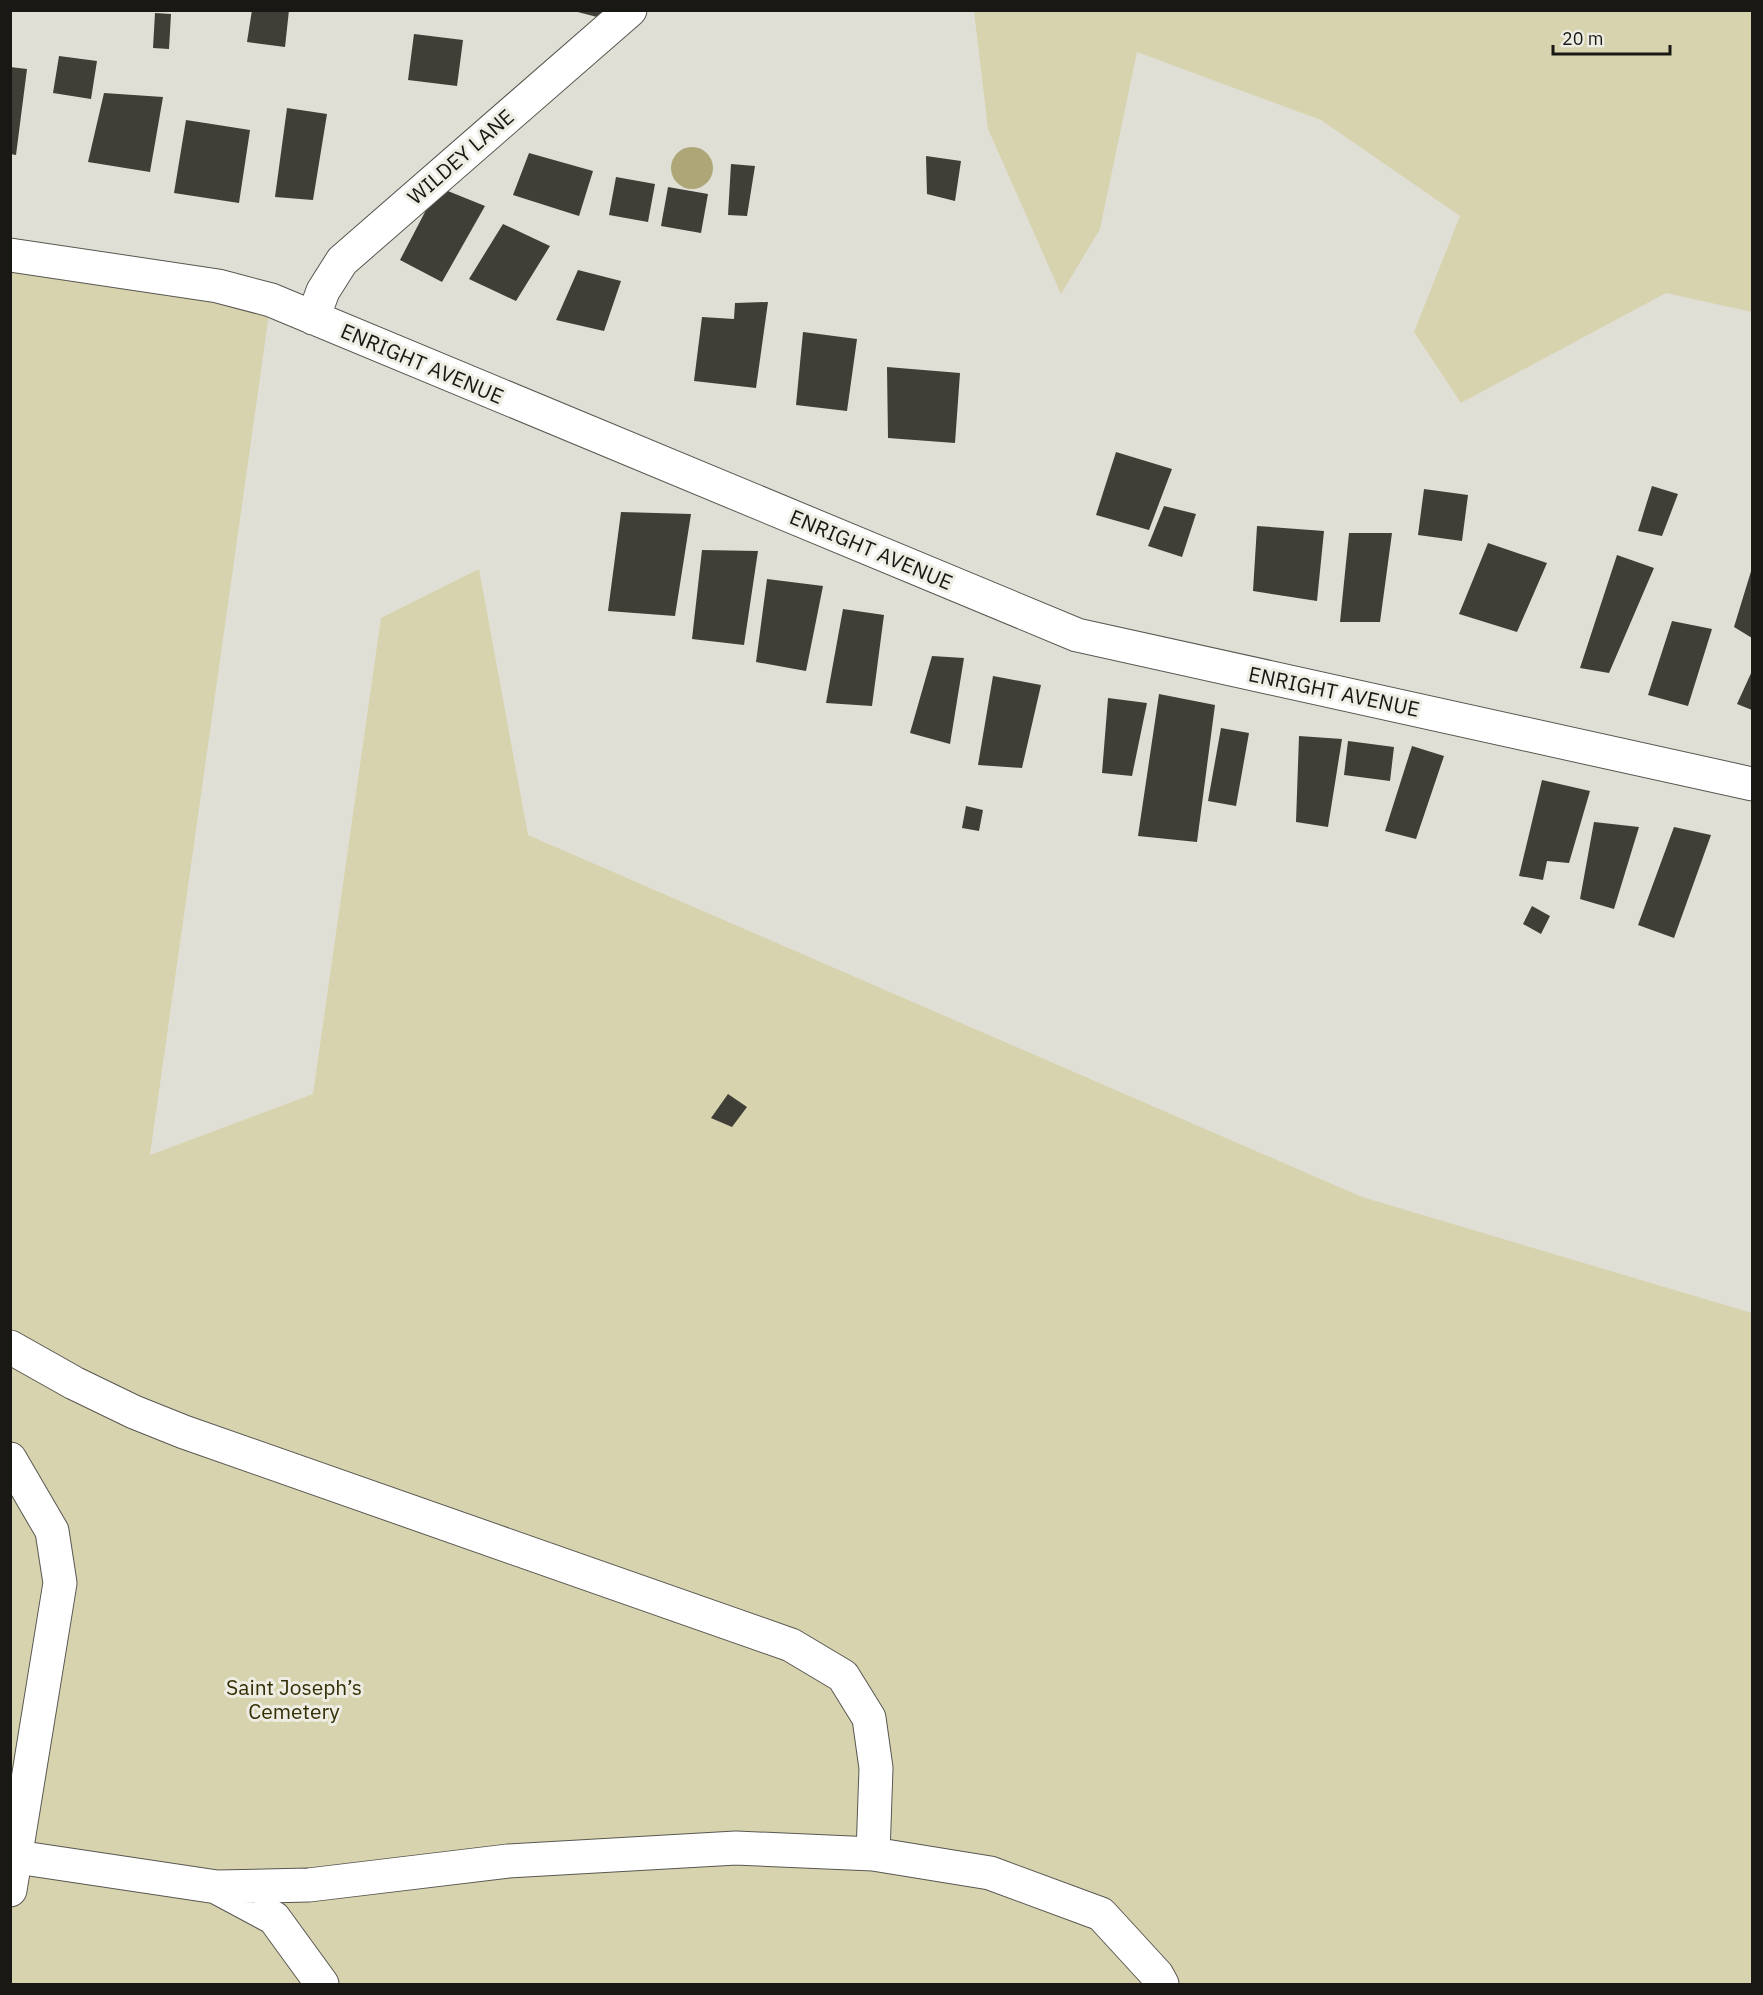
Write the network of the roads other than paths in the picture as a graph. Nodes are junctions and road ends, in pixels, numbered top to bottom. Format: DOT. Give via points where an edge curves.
graph roads {
  1 [pos="630,10"];
  2 [pos="10,255"];
  3 [pos="313,318"];
  4 [pos="1752,784"];
  5 [pos="10,1347"];
  6 [pos="10,1459"];
  7 [pos="873,1854"];
  8 [pos="13,1856"];
  9 [pos="217,1887"];
  10 [pos="10,1890"];
  11 [pos="322,1984"];
  12 [pos="1162,1984"];
  1 -- 3 [label="street, WILDEY LANE" via="342,261 323,291"];
  2 -- 3 [label="street, ENRIGHT AVENUE" via="219,286 271,300"];
  3 -- 4 [label="street, ENRIGHT AVENUE" via="1077,635"];
  5 -- 7 [label="street" via="74,1383 184,1432 800,1650 843,1676 869,1718 876,1768"];
  6 -- 8 [label="street" via="52,1531 60,1583"];
  7 -- 9 [label="street" via="736,1848 508,1861 309,1886"];
  7 -- 12 [label="street" via="990,1873 1101,1914"];
  8 -- 9 [label="street"];
  8 -- 10 [label="street"];
  9 -- 11 [label="street" via="274,1918"];
}
